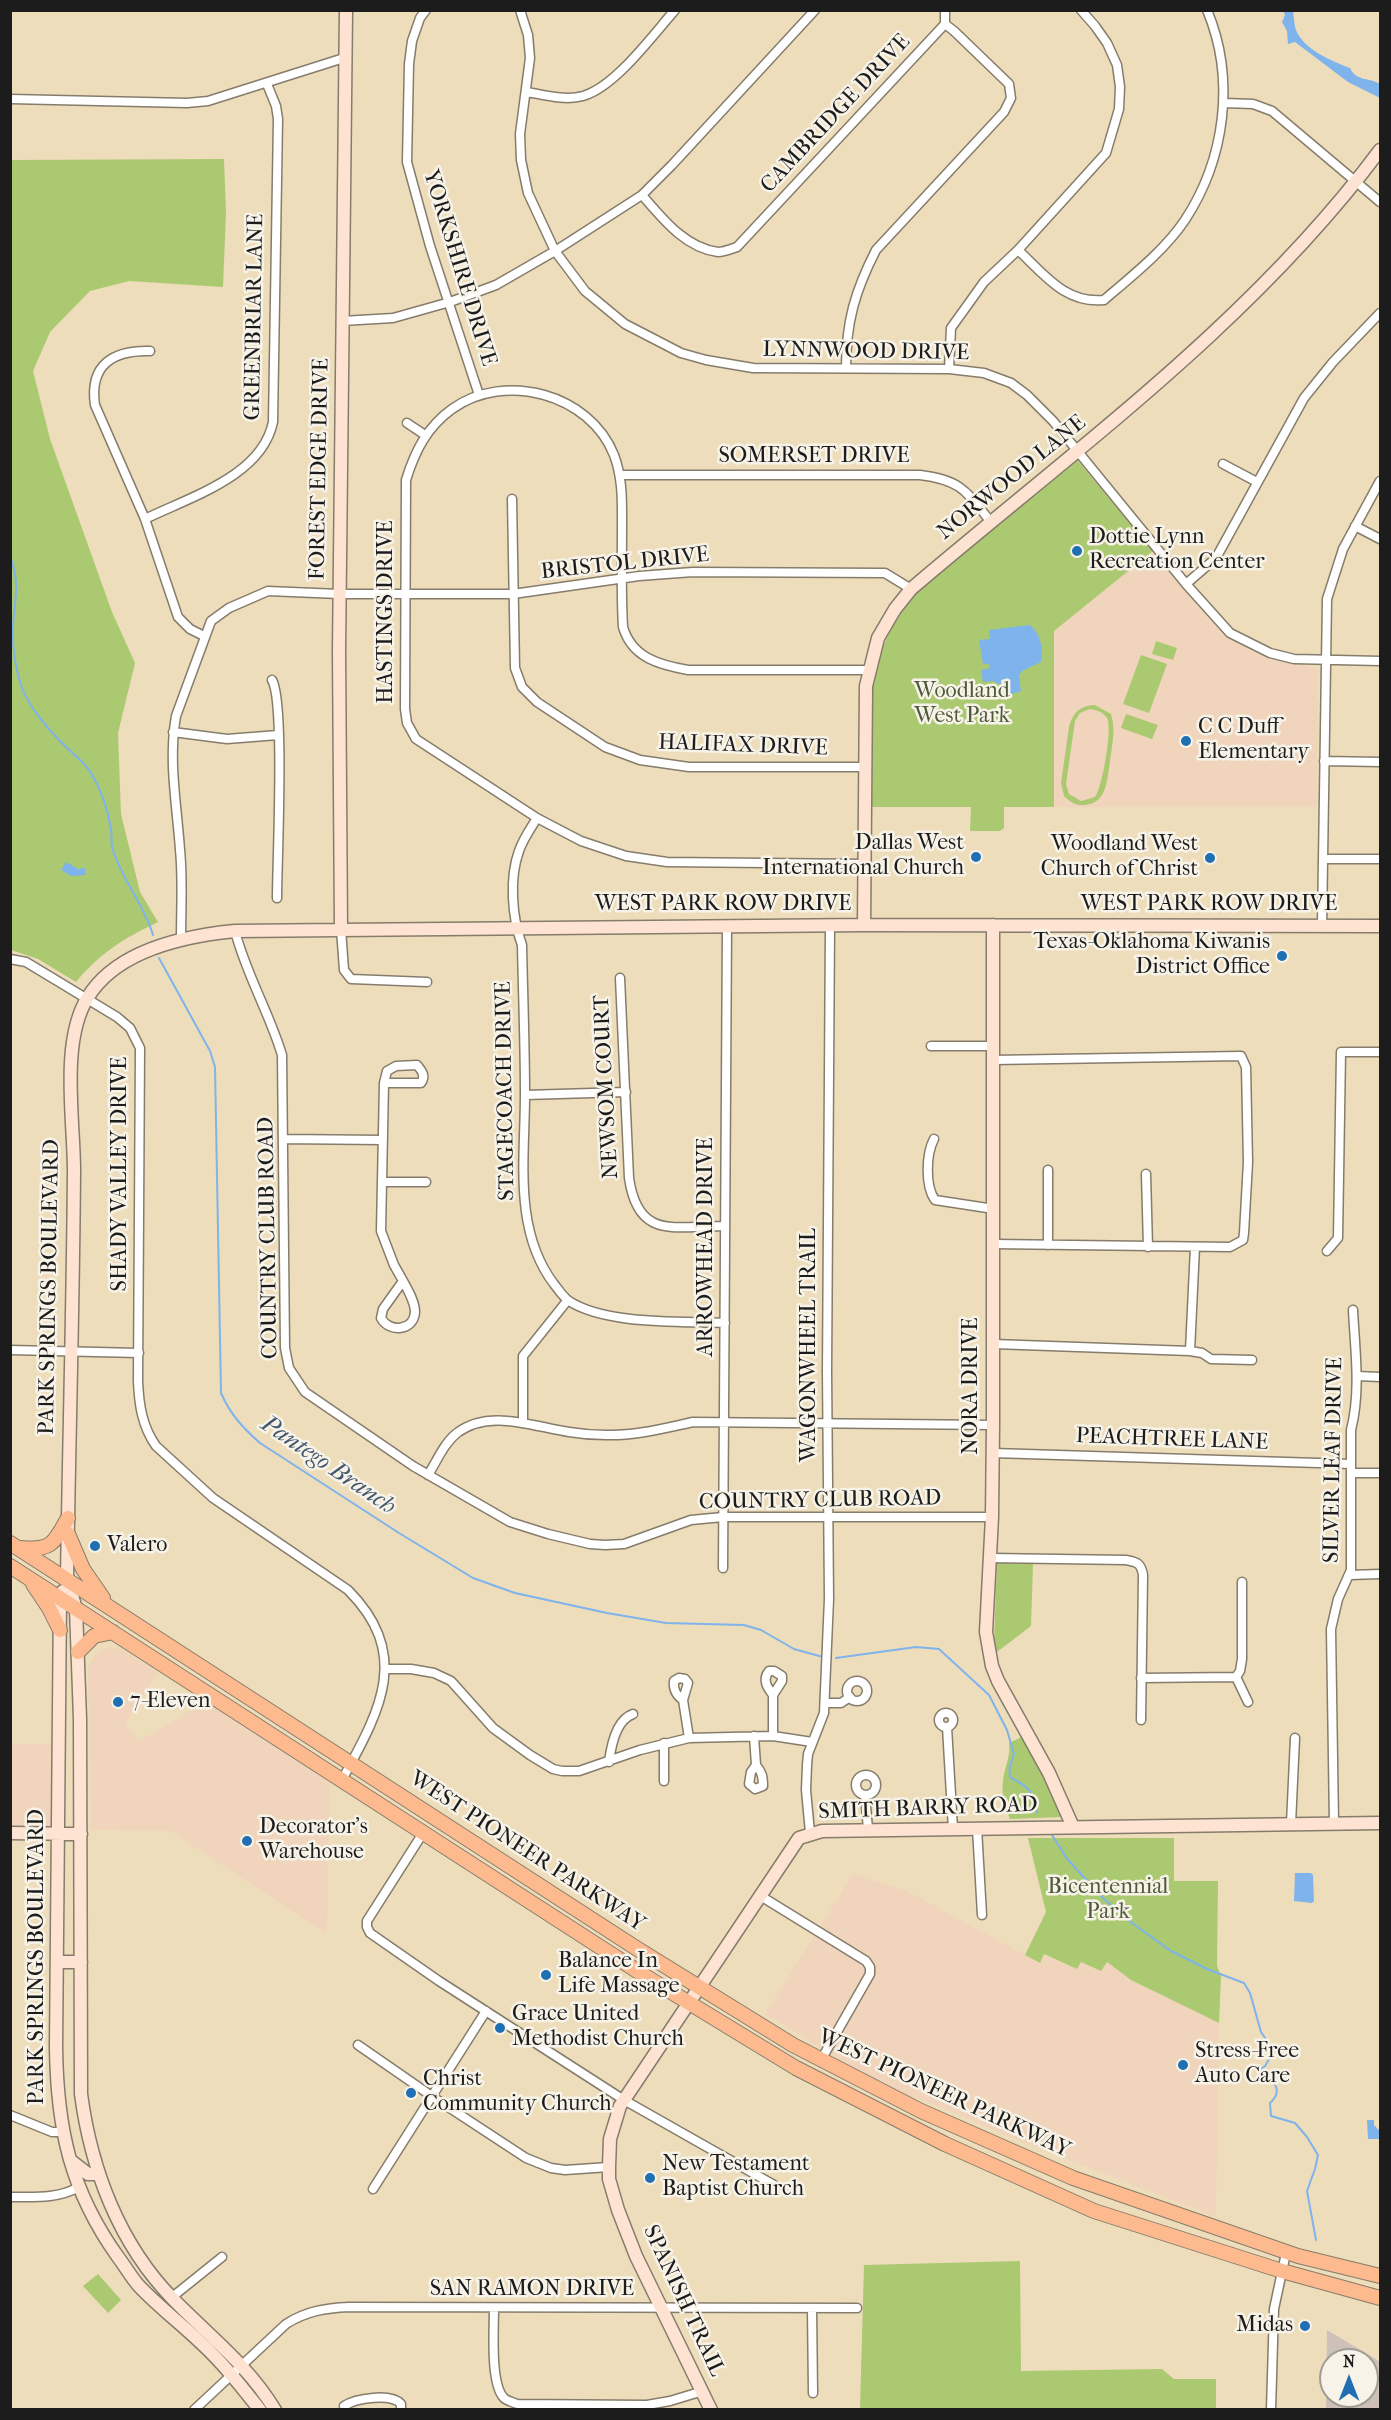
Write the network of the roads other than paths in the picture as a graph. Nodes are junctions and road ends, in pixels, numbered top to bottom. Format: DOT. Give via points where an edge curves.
graph roads {
  1 [pos="346,10"];
  2 [pos="426,10"];
  3 [pos="520,10"];
  4 [pos="675,10"];
  5 [pos="815,10"];
  6 [pos="945,10"];
  7 [pos="1081,10"];
  8 [pos="1208,10"];
  9 [pos="945,24"];
  10 [pos="347,57"];
  11 [pos="267,84"];
  12 [pos="527,92"];
  13 [pos="10,99"];
  14 [pos="1224,103"];
  15 [pos="1380,150"];
  16 [pos="1357,182"];
  17 [pos="642,195"];
  18 [pos="1380,202"];
  19 [pos="1018,250"];
  20 [pos="555,251"];
  21 [pos="450,302"];
  22 [pos="1380,313"];
  23 [pos="342,321"];
  24 [pos="150,351"];
  25 [pos="846,368"];
  26 [pos="949,369"];
  27 [pos="480,396"];
  28 [pos="407,423"];
  29 [pos="425,435"];
  30 [pos="1078,451"];
  31 [pos="1223,464"];
  32 [pos="620,475"];
  33 [pos="1380,481"];
  34 [pos="1257,482"];
  35 [pos="512,499"];
  36 [pos="145,519"];
  37 [pos="990,521"];
  38 [pos="1355,526"];
  39 [pos="1380,539"];
  40 [pos="622,579"];
  41 [pos="1186,584"];
  42 [pos="911,589"];
  43 [pos="339,594"];
  44 [pos="405,594"];
  45 [pos="513,594"];
  46 [pos="204,636"];
  47 [pos="1324,661"];
  48 [pos="1380,662"];
  49 [pos="869,670"];
  50 [pos="272,680"];
  51 [pos="173,732"];
  52 [pos="278,735"];
  53 [pos="1324,761"];
  54 [pos="1380,762"];
  55 [pos="864,766"];
  56 [pos="537,818"];
  57 [pos="1323,859"];
  58 [pos="1380,859"];
  59 [pos="864,864"];
  60 [pos="277,898"];
  61 [pos="830,925"];
  62 [pos="864,925"];
  63 [pos="993,925"];
  64 [pos="727,926"];
  65 [pos="1323,926"];
  66 [pos="1380,926"];
  67 [pos="516,927"];
  68 [pos="341,929"];
  69 [pos="235,931"];
  70 [pos="181,939"];
  71 [pos="10,959"];
  72 [pos="620,978"];
  73 [pos="427,982"];
  74 [pos="86,999"];
  75 [pos="931,1046"];
  76 [pos="993,1046"];
  77 [pos="1380,1052"];
  78 [pos="993,1060"];
  79 [pos="384,1083"];
  80 [pos="626,1092"];
  81 [pos="525,1095"];
  82 [pos="283,1139"];
  83 [pos="934,1139"];
  84 [pos="383,1140"];
  85 [pos="1048,1170"];
  86 [pos="1146,1174"];
  87 [pos="383,1182"];
  88 [pos="426,1182"];
  89 [pos="994,1209"];
  90 [pos="723,1226"];
  91 [pos="993,1244"];
  92 [pos="1048,1245"];
  93 [pos="1148,1247"];
  94 [pos="1195,1247"];
  95 [pos="1328,1251"];
  96 [pos="403,1281"];
  97 [pos="567,1300"];
  98 [pos="1353,1310"];
  99 [pos="725,1323"];
  100 [pos="993,1344"];
  101 [pos="10,1350"];
  102 [pos="71,1351"];
  103 [pos="1190,1351"];
  104 [pos="139,1353"];
  105 [pos="1252,1359"];
  106 [pos="1357,1376"];
  107 [pos="1380,1377"];
  108 [pos="523,1422"];
  109 [pos="723,1422"];
  110 [pos="828,1423"];
  111 [pos="993,1425"];
  112 [pos="993,1453"];
  113 [pos="1351,1468"];
  114 [pos="1380,1473"];
  115 [pos="428,1475"];
  116 [pos="723,1517"];
  117 [pos="828,1517"];
  118 [pos="992,1517"];
  119 [pos="68,1518"];
  120 [pos="68,1534"];
  121 [pos="15,1545"];
  122 [pos="990,1558"];
  123 [pos="10,1566"];
  124 [pos="723,1568"];
  125 [pos="1380,1574"];
  126 [pos="1350,1575"];
  127 [pos="28,1577"];
  128 [pos="67,1579"];
  129 [pos="1242,1582"];
  130 [pos="60,1598"];
  131 [pos="110,1607"];
  132 [pos="76,1609"];
  133 [pos="60,1630"];
  134 [pos="113,1632"];
  135 [pos="78,1653"];
  136 [pos="385,1669"];
  137 [pos="1236,1677"];
  138 [pos="1141,1678"];
  139 [pos="773,1695"];
  140 [pos="850,1697"];
  141 [pos="683,1700"];
  142 [pos="1248,1701"];
  143 [pos="825,1703"];
  144 [pos="633,1714"];
  145 [pos="58,1719"];
  146 [pos="80,1719"];
  147 [pos="1141,1720"];
  148 [pos="947,1727"];
  149 [pos="754,1736"];
  150 [pos="773,1736"];
  151 [pos="689,1738"];
  152 [pos="1295,1738"];
  153 [pos="812,1742"];
  154 [pos="664,1743"];
  155 [pos="609,1762"];
  156 [pos="351,1764"];
  157 [pos="756,1765"];
  158 [pos="342,1780"];
  159 [pos="664,1781"];
  160 [pos="865,1795"];
  161 [pos="1334,1823"];
  162 [pos="1380,1823"];
  163 [pos="1291,1824"];
  164 [pos="1073,1827"];
  165 [pos="952,1828"];
  166 [pos="977,1828"];
  167 [pos="868,1830"];
  168 [pos="10,1833"];
  169 [pos="57,1833"];
  170 [pos="423,1833"];
  171 [pos="810,1833"];
  172 [pos="81,1834"];
  173 [pos="759,1895"];
  174 [pos="982,1915"];
  175 [pos="57,1962"];
  176 [pos="81,1962"];
  177 [pos="699,1987"];
  178 [pos="689,2003"];
  179 [pos="486,2010"];
  180 [pos="358,2045"];
  181 [pos="821,2060"];
  182 [pos="433,2097"];
  183 [pos="624,2100"];
  184 [pos="10,2115"];
  185 [pos="63,2132"];
  186 [pos="69,2159"];
  187 [pos="609,2168"];
  188 [pos="99,2174"];
  189 [pos="774,2186"];
  190 [pos="80,2187"];
  191 [pos="373,2189"];
  192 [pos="10,2197"];
  193 [pos="618,2210"];
  194 [pos="1286,2253"];
  195 [pos="222,2257"];
  196 [pos="1282,2271"];
  197 [pos="1380,2276"];
  198 [pos="171,2298"];
  199 [pos="1380,2298"];
  200 [pos="494,2308"];
  201 [pos="663,2308"];
  202 [pos="812,2308"];
  203 [pos="857,2308"];
  204 [pos="241,2365"];
  205 [pos="231,2375"];
  206 [pos="703,2391"];
  207 [pos="813,2393"];
  208 [pos="344,2406"];
  209 [pos="194,2409"];
  210 [pos="260,2409"];
  211 [pos="275,2409"];
  212 [pos="401,2409"];
  213 [pos="711,2409"];
  214 [pos="1271,2409"];
  1 -- 10 [label="street, FOREST EDGE DRIVE"];
  2 -- 21 [label="street, YORKSHIRE DRIVE" via="412,41 409,64 407,162"];
  3 -- 12 [label="street, LYNNWOOD DRIVE" via="531,58"];
  4 -- 12 [label="street" via="603,87 581,97"];
  5 -- 17 [label="street"];
  6 -- 9 [label="street"];
  7 -- 19 [label="street" via="1113,55 1120,87 1119,109 1106,153"];
  8 -- 14 [label="street" via="1219,54"];
  9 -- 17 [label="street, CAMBRIDGE DRIVE" via="737,247 720,252 698,246 670,226"];
  9 -- 25 [label="street" via="1001,75 1009,84 1011,98 1004,112 876,250 849,318"];
  10 -- 11 [label="street"];
  10 -- 23 [label="street, FOREST EDGE DRIVE"];
  11 -- 13 [label="street" via="187,103"];
  11 -- 36 [label="street, GREENBRIAR LANE" via="278,119 270,435 250,462 234,475"];
  12 -- 20 [label="street, LYNNWOOD DRIVE" via="520,134 521,160 528,193"];
  14 -- 16 [label="street" via="1272,111"];
  14 -- 19 [label="street" via="1213,163 1184,221 1104,300 1071,296"];
  15 -- 16 [label="street, NORWOOD LANE"];
  16 -- 18 [label="street"];
  16 -- 30 [label="street, NORWOOD LANE" via="1280,266 1180,365"];
  17 -- 20 [label="street"];
  19 -- 26 [label="street" via="984,282 951,328"];
  20 -- 21 [label="street" via="496,285"];
  20 -- 25 [label="street, LYNNWOOD DRIVE" via="585,291 625,324 681,352 753,368"];
  21 -- 23 [label="street" via="393,318"];
  21 -- 27 [label="street, YORKSHIRE DRIVE"];
  22 -- 34 [label="street" via="1304,398"];
  23 -- 43 [label="street, FOREST EDGE DRIVE"];
  24 -- 36 [label="street" via="122,352 111,358 99,372 94,399"];
  25 -- 26 [label="street, LYNNWOOD DRIVE"];
  26 -- 30 [label="street, LYNNWOOD DRIVE" via="984,373 1011,383 1053,421"];
  27 -- 29 [label="street, HASTINGS DRIVE" via="453,408"];
  27 -- 32 [label="street, HASTINGS DRIVE" via="516,390 558,399 584,416 604,438"];
  28 -- 29 [label="street"];
  29 -- 44 [label="street, HASTINGS DRIVE" via="406,480"];
  30 -- 37 [label="street, NORWOOD LANE"];
  30 -- 41 [label="street, LYNNWOOD DRIVE"];
  31 -- 34 [label="street"];
  32 -- 37 [label="street, SOMERSET DRIVE" via="921,475 955,483"];
  32 -- 40 [label="street, HASTINGS DRIVE"];
  33 -- 38 [label="street"];
  34 -- 41 [label="street" via="1216,558"];
  35 -- 45 [label="street, HALIFAX DRIVE"];
  36 -- 46 [label="street" via="178,617"];
  37 -- 42 [label="street, NORWOOD LANE"];
  38 -- 39 [label="street"];
  38 -- 47 [label="street" via="1334,571 1327,598"];
  40 -- 42 [label="street, BRISTOL DRIVE" via="693,572 864,572 885,573"];
  40 -- 45 [label="street, BRISTOL DRIVE"];
  40 -- 49 [label="street, HASTINGS DRIVE" via="627,639 637,652 661,665 688,670"];
  41 -- 47 [label="street, LYNNWOOD DRIVE" via="1230,633 1270,653"];
  42 -- 49 [label="street, NORWOOD LANE" via="878,638"];
  43 -- 44 [label="street, BRISTOL DRIVE"];
  43 -- 46 [label="street" via="268,591 216,616"];
  43 -- 68 [label="street, FOREST EDGE DRIVE"];
  44 -- 45 [label="street, BRISTOL DRIVE"];
  44 -- 56 [label="street, HASTINGS DRIVE" via="405,709 411,732 435,753"];
  45 -- 55 [label="street, HALIFAX DRIVE" via="514,661 522,687 537,702 605,747 640,759 689,767"];
  46 -- 51 [label="street"];
  47 -- 48 [label="street, LYNNWOOD DRIVE"];
  47 -- 53 [label="street"];
  49 -- 55 [label="street, NORWOOD LANE"];
  50 -- 52 [label="street" via="277,691"];
  51 -- 52 [label="street" via="227,739"];
  51 -- 70 [label="street" via="172,774 181,853"];
  52 -- 60 [label="street"];
  53 -- 54 [label="street"];
  53 -- 57 [label="street"];
  55 -- 59 [label="street, NORWOOD LANE"];
  56 -- 59 [label="street, HASTINGS DRIVE" via="581,841 626,856 667,862"];
  56 -- 67 [label="street, STAGECOACH DRIVE" via="515,864"];
  57 -- 58 [label="street"];
  57 -- 65 [label="street"];
  59 -- 62 [label="street, NORWOOD LANE"];
  61 -- 62 [label="street, WEST PARK ROW DRIVE"];
  61 -- 64 [label="street, WEST PARK ROW DRIVE"];
  61 -- 110 [label="street, WAGONWHEEL TRAIL"];
  62 -- 63 [label="street, WEST PARK ROW DRIVE"];
  63 -- 65 [label="street, WEST PARK ROW DRIVE"];
  63 -- 76 [label="street, NORA DRIVE"];
  64 -- 67 [label="street, WEST PARK ROW DRIVE"];
  64 -- 90 [label="street, ARROWHEAD DRIVE"];
  65 -- 66 [label="street, WEST PARK ROW DRIVE"];
  67 -- 68 [label="street, WEST PARK ROW DRIVE"];
  67 -- 81 [label="street, STAGECOACH DRIVE" via="522,945"];
  68 -- 69 [label="street, WEST PARK ROW DRIVE"];
  68 -- 73 [label="street" via="344,970 351,979"];
  69 -- 70 [label="street, WEST PARK ROW DRIVE"];
  69 -- 82 [label="street, COUNTRY CLUB ROAD" via="241,957 282,1055"];
  70 -- 74 [label="street, WEST PARK ROW DRIVE" via="118,965"];
  71 -- 74 [label="street, SHADY VALLEY DRIVE" via="26,962"];
  72 -- 80 [label="street, NEWSOM COURT"];
  74 -- 102 [label="street, PARK SPRINGS BOULEVARD" via="76,1024 72,1050"];
  74 -- 104 [label="street, SHADY VALLEY DRIVE" via="130,1028 140,1048"];
  75 -- 76 [label="street"];
  76 -- 78 [label="street, NORA DRIVE"];
  77 -- 95 [label="street" via="1341,1052 1338,1238"];
  78 -- 89 [label="street, NORA DRIVE"];
  78 -- 94 [label="street" via="1241,1056 1246,1067 1248,1162 1243,1240 1230,1247"];
  79 -- 84 [label="street"];
  80 -- 81 [label="street"];
  80 -- 90 [label="street, NEWSOM COURT" via="629,1179 642,1216 661,1226"];
  81 -- 97 [label="street, STAGECOACH DRIVE" via="523,1192 529,1228 544,1270"];
  82 -- 84 [label="street"];
  82 -- 115 [label="street, COUNTRY CLUB ROAD" via="285,1348 289,1368 305,1392"];
  83 -- 89 [label="street" via="930,1147 929,1185 935,1200"];
  84 -- 87 [label="street"];
  85 -- 92 [label="street"];
  86 -- 93 [label="street"];
  87 -- 88 [label="street"];
  87 -- 96 [label="street" via="381,1231"];
  89 -- 91 [label="street, NORA DRIVE"];
  90 -- 99 [label="street, ARROWHEAD DRIVE"];
  91 -- 92 [label="street"];
  91 -- 100 [label="street, NORA DRIVE"];
  92 -- 93 [label="street"];
  93 -- 94 [label="street"];
  94 -- 103 [label="street"];
  96 -- 96 [label="street" via="381,1318 396,1329 409,1326 415,1312"];
  97 -- 99 [label="street" via="614,1317"];
  97 -- 108 [label="street" via="523,1356"];
  98 -- 106 [label="street, SILVER LEAF DRIVE"];
  99 -- 109 [label="street, ARROWHEAD DRIVE"];
  100 -- 103 [label="street"];
  100 -- 111 [label="street, NORA DRIVE"];
  101 -- 102 [label="street"];
  102 -- 104 [label="street"];
  102 -- 119 [label="street, PARK SPRINGS BOULEVARD"];
  103 -- 105 [label="street" via="1211,1359"];
  104 -- 136 [label="street, SHADY VALLEY DRIVE" via="140,1411 156,1446 213,1498 348,1590 375,1626"];
  106 -- 107 [label="street"];
  106 -- 113 [label="street, SILVER LEAF DRIVE"];
  108 -- 109 [label="street" via="570,1433 608,1435 693,1422"];
  108 -- 115 [label="street" via="475,1424 458,1432"];
  109 -- 110 [label="street"];
  109 -- 116 [label="street, ARROWHEAD DRIVE"];
  110 -- 111 [label="street"];
  110 -- 117 [label="street, WAGONWHEEL TRAIL"];
  111 -- 112 [label="street, NORA DRIVE"];
  112 -- 113 [label="street, PEACHTREE LANE"];
  112 -- 118 [label="street, NORA DRIVE"];
  113 -- 114 [label="street, PEACHTREE LANE"];
  113 -- 126 [label="street, SILVER LEAF DRIVE"];
  115 -- 116 [label="street, COUNTRY CLUB ROAD" via="510,1522 590,1544 624,1544 691,1521"];
  116 -- 117 [label="street, COUNTRY CLUB ROAD"];
  116 -- 124 [label="street, ARROWHEAD DRIVE"];
  117 -- 118 [label="street, COUNTRY CLUB ROAD"];
  117 -- 143 [label="street, WAGONWHEEL TRAIL"];
  118 -- 122 [label="street, NORA DRIVE"];
  119 -- 120 [label="street, PARK SPRINGS BOULEVARD"];
  119 -- 121 [label="main road" via="52,1545 44,1549"];
  120 -- 128 [label="street, PARK SPRINGS BOULEVARD"];
  120 -- 131 [label="main road" via="83,1569"];
  121 -- 128 [label="main road, WEST PIONEER PARKWAY"];
  122 -- 138 [label="street" via="1137,1562 1143,1575"];
  122 -- 164 [label="street, NORA DRIVE" via="986,1632 992,1666"];
  123 -- 127 [label="main road, WEST PIONEER PARKWAY"];
  125 -- 126 [label="street"];
  126 -- 161 [label="street, SILVER LEAF DRIVE" via="1338,1599 1331,1629"];
  127 -- 130 [label="main road, WEST PIONEER PARKWAY"];
  127 -- 133 [label="main road"];
  128 -- 130 [label="street, PARK SPRINGS BOULEVARD"];
  128 -- 131 [label="main road, WEST PIONEER PARKWAY"];
  128 -- 132 [label="street, PARK SPRINGS BOULEVARD"];
  129 -- 137 [label="street" via="1242,1659"];
  130 -- 132 [label="main road, WEST PIONEER PARKWAY"];
  130 -- 133 [label="street, PARK SPRINGS BOULEVARD"];
  131 -- 156 [label="main road, WEST PIONEER PARKWAY"];
  132 -- 134 [label="main road, WEST PIONEER PARKWAY"];
  132 -- 135 [label="street, PARK SPRINGS BOULEVARD"];
  133 -- 145 [label="street, PARK SPRINGS BOULEVARD"];
  134 -- 135 [label="main road" via="94,1636"];
  134 -- 158 [label="main road, WEST PIONEER PARKWAY"];
  135 -- 146 [label="street, PARK SPRINGS BOULEVARD"];
  136 -- 155 [label="street" via="434,1673 451,1681 493,1728 553,1769 579,1771"];
  136 -- 156 [label="street, SHADY VALLEY DRIVE" via="379,1707"];
  137 -- 138 [label="street"];
  137 -- 142 [label="street"];
  138 -- 147 [label="street"];
  139 -- 150 [label="street"];
  140 -- 143 [label="street" via="841,1703"];
  141 -- 151 [label="street"];
  143 -- 153 [label="street, WAGONWHEEL TRAIL"];
  144 -- 155 [label="street" via="627,1716 613,1740"];
  145 -- 146 [label="street"];
  145 -- 169 [label="street, PARK SPRINGS BOULEVARD"];
  146 -- 172 [label="street, PARK SPRINGS BOULEVARD"];
  148 -- 165 [label="street"];
  149 -- 150 [label="street"];
  149 -- 151 [label="street"];
  149 -- 157 [label="street"];
  150 -- 153 [label="street"];
  151 -- 154 [label="street"];
  152 -- 163 [label="street"];
  153 -- 171 [label="street, WAGONWHEEL TRAIL" via="806,1790"];
  154 -- 155 [label="street"];
  154 -- 159 [label="street"];
  156 -- 158 [label="street, SHADY VALLEY DRIVE"];
  156 -- 177 [label="main road, WEST PIONEER PARKWAY"];
  158 -- 170 [label="main road, WEST PIONEER PARKWAY"];
  160 -- 167 [label="street"];
  161 -- 162 [label="street, SMITH BARRY ROAD"];
  161 -- 163 [label="street, SMITH BARRY ROAD"];
  163 -- 164 [label="street, SMITH BARRY ROAD"];
  164 -- 166 [label="street, SMITH BARRY ROAD"];
  165 -- 166 [label="street, SMITH BARRY ROAD"];
  165 -- 167 [label="street, SMITH BARRY ROAD"];
  166 -- 174 [label="street"];
  167 -- 171 [label="street, SMITH BARRY ROAD"];
  168 -- 169 [label="street"];
  169 -- 172 [label="street"];
  169 -- 175 [label="street, PARK SPRINGS BOULEVARD"];
  170 -- 178 [label="main road, WEST PIONEER PARKWAY"];
  170 -- 179 [label="street" via="367,1925 370,1933"];
  171 -- 173 [label="street, SMITH BARRY ROAD" via="794,1842"];
  172 -- 176 [label="street, PARK SPRINGS BOULEVARD"];
  173 -- 177 [label="street, SMITH BARRY ROAD"];
  173 -- 181 [label="street" via="870,1967 870,1974"];
  175 -- 176 [label="street"];
  175 -- 185 [label="street, PARK SPRINGS BOULEVARD" via="56,2069"];
  176 -- 188 [label="street, PARK SPRINGS BOULEVARD" via="81,2094"];
  177 -- 178 [label="street, SMITH BARRY ROAD"];
  177 -- 181 [label="main road, WEST PIONEER PARKWAY"];
  178 -- 183 [label="street, SMITH BARRY ROAD"];
  178 -- 196 [label="main road, WEST PIONEER PARKWAY" via="796,2068 945,2144 1094,2211"];
  179 -- 182 [label="street"];
  179 -- 183 [label="street"];
  180 -- 182 [label="street"];
  181 -- 194 [label="main road, WEST PIONEER PARKWAY" via="1048,2169"];
  182 -- 187 [label="street" via="526,2158 565,2170"];
  182 -- 191 [label="street"];
  183 -- 187 [label="street, SMITH BARRY ROAD" via="612,2127"];
  183 -- 189 [label="street"];
  184 -- 185 [label="street" via="52,2132"];
  185 -- 186 [label="street, PARK SPRINGS BOULEVARD"];
  186 -- 188 [label="street" via="88,2174"];
  186 -- 190 [label="street, PARK SPRINGS BOULEVARD"];
  187 -- 193 [label="street, SMITH BARRY ROAD"];
  188 -- 198 [label="street, PARK SPRINGS BOULEVARD" via="129,2242"];
  190 -- 192 [label="street" via="51,2197"];
  190 -- 205 [label="street, PARK SPRINGS BOULEVARD" via="97,2228 138,2285"];
  193 -- 201 [label="street, SPANISH TRAIL"];
  194 -- 196 [label="street"];
  194 -- 197 [label="main road, WEST PIONEER PARKWAY"];
  195 -- 198 [label="street"];
  196 -- 199 [label="main road, WEST PIONEER PARKWAY"];
  196 -- 214 [label="street" via="1274,2309"];
  198 -- 204 [label="street, PARK SPRINGS BOULEVARD"];
  200 -- 201 [label="street, SAN RAMON DRIVE"];
  200 -- 204 [label="street, SAN RAMON DRIVE" via="316,2310 286,2324"];
  200 -- 206 [label="street" via="495,2376 506,2400 517,2404 647,2405"];
  201 -- 202 [label="street, SAN RAMON DRIVE"];
  201 -- 206 [label="street, SPANISH TRAIL"];
  202 -- 203 [label="street, SAN RAMON DRIVE"];
  202 -- 207 [label="street"];
  204 -- 205 [label="street, SAN RAMON DRIVE"];
  204 -- 211 [label="street, PARK SPRINGS BOULEVARD"];
  205 -- 209 [label="street, SAN RAMON DRIVE"];
  205 -- 210 [label="street, PARK SPRINGS BOULEVARD"];
  206 -- 213 [label="street, SPANISH TRAIL"];
  208 -- 212 [label="street" via="356,2400 392,2398 401,2404"];
}
